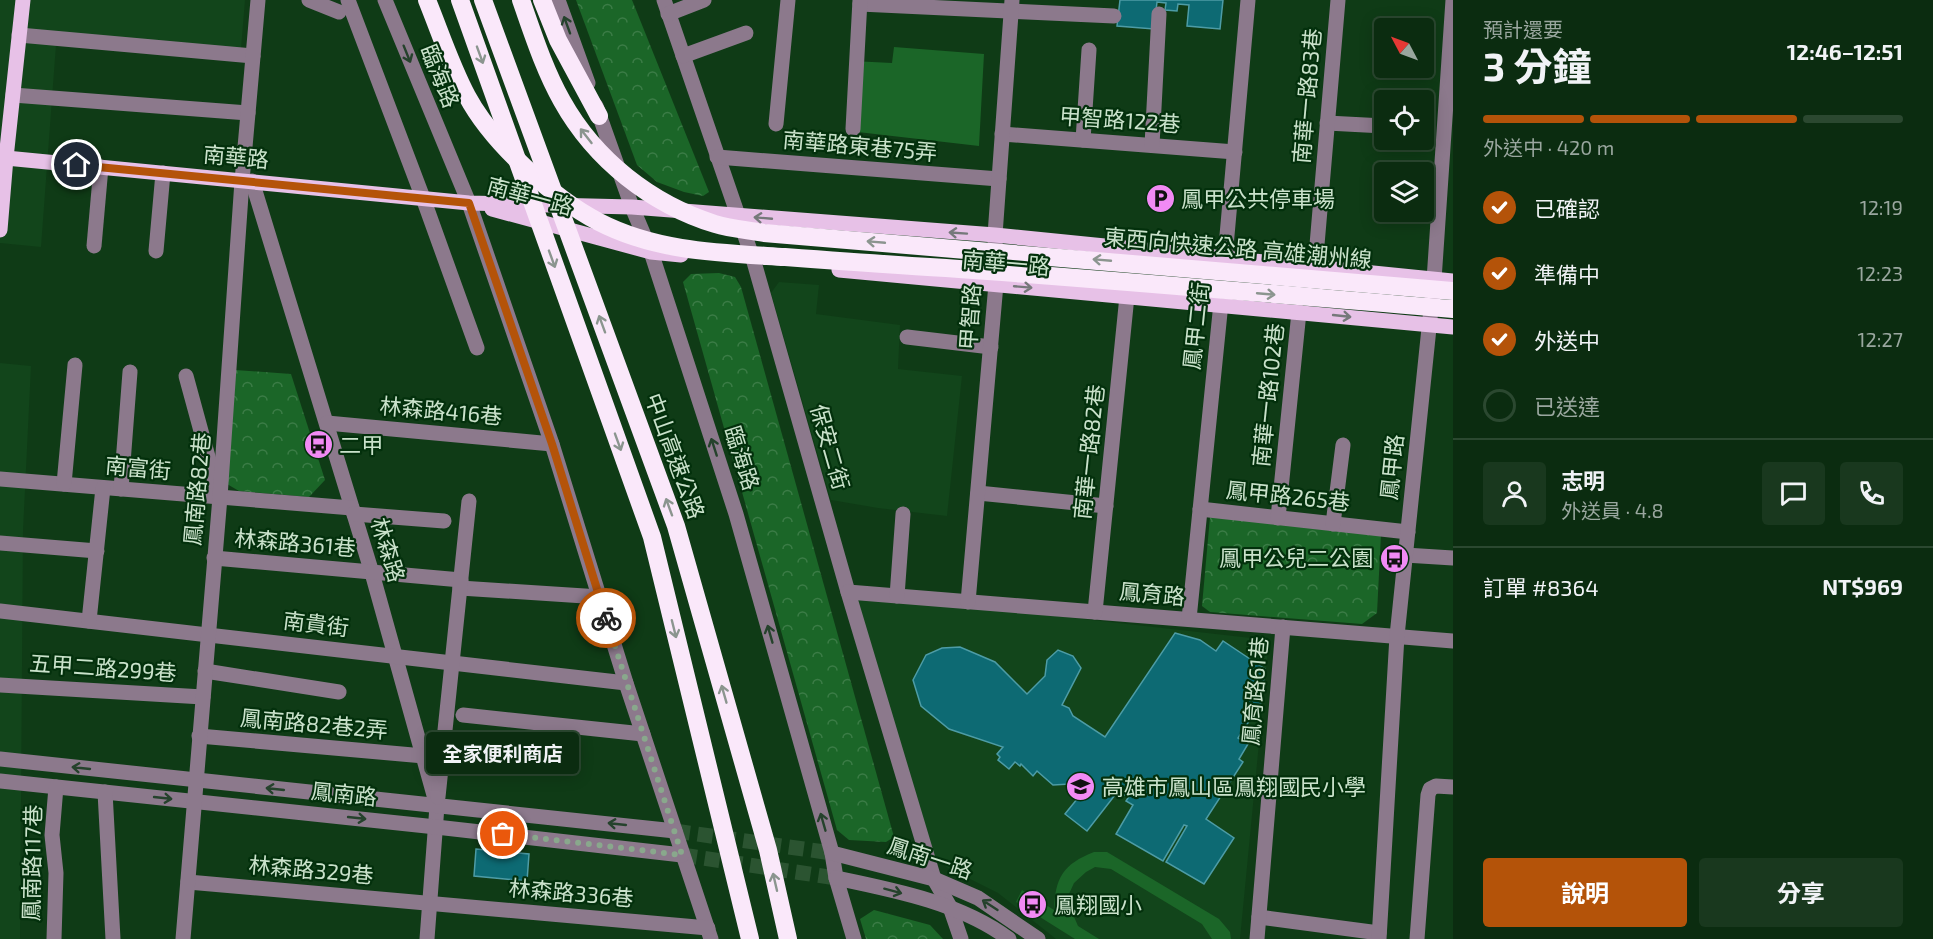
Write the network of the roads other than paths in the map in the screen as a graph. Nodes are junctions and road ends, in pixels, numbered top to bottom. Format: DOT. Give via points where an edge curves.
graph roads {
  1 [pos="23,0"];
  2 [pos="258,0"];
  3 [pos="309,0"];
  4 [pos="385,0"];
  5 [pos="428,0"];
  6 [pos="460,0"];
  7 [pos="483,0"];
  8 [pos="521,0"];
  9 [pos="542,0"];
  10 [pos="558,0"];
  11 [pos="704,0"];
  12 [pos="788,0"];
  13 [pos="1248,0"];
  14 [pos="1338,0"];
  15 [pos="1453,0"];
  16 [pos="860,2"];
  17 [pos="343,6"];
  18 [pos="1011,6"];
  19 [pos="666,7"];
  20 [pos="1159,14"];
  21 [pos="1114,16"];
  22 [pos="746,33"];
  23 [pos="19,35"];
  24 [pos="1089,50"];
  25 [pos="253,56"];
  26 [pos="683,56"];
  27 [pos="13,95"];
  28 [pos="248,113"];
  29 [pos="599,116"];
  30 [pos="1327,123"];
  31 [pos="776,124"];
  32 [pos="1374,125"];
  33 [pos="853,129"];
  34 [pos="1002,134"];
  35 [pos="1083,140"];
  36 [pos="1152,145"];
  37 [pos="1235,152"];
  38 [pos="717,157"];
  39 [pos="3,158"];
  40 [pos="100,167"];
  41 [pos="164,173"];
  42 [pos="999,179"];
  43 [pos="247,181"];
  44 [pos="423,198"];
  45 [pos="469,203"];
  46 [pos="632,207"];
  47 [pos="739,216"];
  48 [pos="0,230"];
  49 [pos="995,235"];
  50 [pos="94,246"];
  51 [pos="156,251"];
  52 [pos="651,252"];
  53 [pos="1225,259"];
  54 [pos="754,262"];
  55 [pos="1315,268"];
  56 [pos="1434,280"];
  57 [pos="1453,281"];
  58 [pos="996,284"];
  59 [pos="1453,291"];
  60 [pos="1127,296"];
  61 [pos="1221,304"];
  62 [pos="1453,309"];
  63 [pos="1299,312"];
  64 [pos="1429,325"];
  65 [pos="1453,327"];
  66 [pos="907,337"];
  67 [pos="477,348"];
  68 [pos="991,348"];
  69 [pos="75,365"];
  70 [pos="130,372"];
  71 [pos="186,376"];
  72 [pos="327,423"];
  73 [pos="552,444"];
  74 [pos="1343,445"];
  75 [pos="0,479"];
  76 [pos="64,484"];
  77 [pos="103,488"];
  78 [pos="121,489"];
  79 [pos="978,493"];
  80 [pos="220,497"];
  81 [pos="469,501"];
  82 [pos="1106,506"];
  83 [pos="1200,509"];
  84 [pos="353,511"];
  85 [pos="903,514"];
  86 [pos="1278,518"];
  87 [pos="444,521"];
  88 [pos="1334,524"];
  89 [pos="1408,532"];
  90 [pos="0,543"];
  91 [pos="97,551"];
  92 [pos="1405,555"];
  93 [pos="214,558"];
  94 [pos="1453,558"];
  95 [pos="372,573"];
  96 [pos="460,584"];
  97 [pos="848,592"];
  98 [pos="897,596"];
  99 [pos="600,597"];
  100 [pos="968,602"];
  101 [pos="0,611"];
  102 [pos="1095,612"];
  103 [pos="1189,620"];
  104 [pos="89,621"];
  105 [pos="1283,627"];
  106 [pos="207,634"];
  107 [pos="1397,636"];
  108 [pos="1453,640"];
  109 [pos="396,656"];
  110 [pos="452,663"];
  111 [pos="205,671"];
  112 [pos="626,683"];
  113 [pos="0,684"];
  114 [pos="339,692"];
  115 [pos="203,697"];
  116 [pos="463,715"];
  117 [pos="643,734"];
  118 [pos="200,736"];
  119 [pos="424,756"];
  120 [pos="0,759"];
  121 [pos="196,780"];
  122 [pos="0,781"];
  123 [pos="56,787"];
  124 [pos="1453,787"];
  125 [pos="105,792"];
  126 [pos="194,801"];
  127 [pos="437,806"];
  128 [pos="436,827"];
  129 [pos="675,831"];
  130 [pos="832,853"];
  131 [pos="682,855"];
  132 [pos="836,878"];
  133 [pos="934,879"];
  134 [pos="188,882"];
  135 [pos="430,902"];
  136 [pos="950,907"];
  137 [pos="1259,917"];
  138 [pos="710,934"];
  139 [pos="1379,936"];
  140 [pos="54,939"];
  141 [pos="113,939"];
  142 [pos="183,939"];
  143 [pos="427,939"];
  144 [pos="750,939"];
  145 [pos="788,939"];
  146 [pos="854,939"];
  147 [pos="961,939"];
  148 [pos="1009,939"];
  149 [pos="1038,939"];
  150 [pos="1257,939"];
  151 [pos="1417,939"];
  1 -- 23 [label="main road"];
  2 -- 25 [label="street, 鳳南路82巷"];
  3 -- 17 [label="street"];
  4 -- 45 [label="street, 臨海路, one-way"];
  5 -- 62 [label="highway, 東西向快速公路 高雄潮州線, one-way, bridge" via="466,95 492,133 567,202 625,234 674,247 735,254"];
  6 -- 144 [label="highway, one-way, bridge" via="652,537"];
  145 -- 7 [label="highway, 中山高速公路, one-way, bridge" via="768,850 676,526"];
  59 -- 8 [label="highway, 東西向快速公路 高雄潮州線, one-way, bridge" via="764,233 716,224 674,208 610,164 563,102 543,62"];
  9 -- 29 [label="highway" via="558,40"];
  29 -- 10 [label="street, 臨海路, one-way"];
  11 -- 19 [label="street"];
  12 -- 31 [label="street"];
  13 -- 37 [label="street, 鳳甲二街"];
  14 -- 30 [label="street, 南華一路83巷"];
  15 -- 56 [label="street, 鳳甲路"];
  16 -- 18 [label="street"];
  16 -- 33 [label="street"];
  17 -- 44 [label="street"];
  18 -- 21 [label="street"];
  18 -- 34 [label="street, 甲智路"];
  19 -- 26 [label="street, 保安二街"];
  20 -- 36 [label="street"];
  22 -- 26 [label="street"];
  23 -- 25 [label="street"];
  23 -- 27 [label="main road"];
  24 -- 35 [label="street"];
  25 -- 28 [label="street, 鳳南路82巷"];
  26 -- 38 [label="street, 保安二街"];
  27 -- 28 [label="street"];
  27 -- 39 [label="main road"];
  28 -- 43 [label="street, 鳳南路82巷"];
  29 -- 46 [label="street, 臨海路"];
  30 -- 32 [label="street"];
  30 -- 55 [label="street, 南華一路83巷"];
  34 -- 35 [label="street, 甲智路122巷"];
  34 -- 42 [label="street, 甲智路"];
  35 -- 36 [label="street, 甲智路122巷"];
  36 -- 37 [label="street, 甲智路122巷"];
  37 -- 53 [label="street, 鳳甲二街"];
  38 -- 42 [label="street, 南華路東巷75弄"];
  38 -- 47 [label="street, 保安二街"];
  39 -- 40 [label="main road, 南華路"];
  39 -- 48 [label="main road"];
  40 -- 41 [label="main road, 南華路"];
  40 -- 50 [label="street"];
  41 -- 43 [label="main road, 南華路"];
  41 -- 51 [label="street"];
  42 -- 49 [label="street, 甲智路"];
  43 -- 44 [label="main road, 南華路"];
  43 -- 72 [label="street, 林森路"];
  43 -- 80 [label="street, 鳳南路82巷"];
  44 -- 45 [label="main road, 南華路"];
  44 -- 67 [label="street"];
  45 -- 46 [label="main road, 南華一路"];
  45 -- 52 [label="main road, 南華一路"];
  45 -- 73 [label="street, 臨海路"];
  46 -- 47 [label="main road, 南華一路"];
  46 -- 52 [label="street, 臨海路"];
  49 -- 47 [label="main road, 南華一路, one-way"];
  47 -- 54 [label="street, 保安二街"];
  49 -- 53 [label="main road, 南華一路"];
  49 -- 58 [label="street, 甲智路"];
  52 -- 54 [label="main road, 南華一路"];
  130 -- 52 [label="street, 臨海路, one-way" via="736,514"];
  53 -- 55 [label="main road, 南華一路"];
  53 -- 61 [label="street, 鳳甲二街"];
  54 -- 58 [label="main road, 南華一路"];
  54 -- 97 [label="street, 保安二街"];
  55 -- 56 [label="main road, 南華一路"];
  56 -- 57 [label="main road, 南華一路"];
  56 -- 64 [label="street, 鳳甲路"];
  58 -- 60 [label="main road, 南華一路, one-way"];
  58 -- 68 [label="street, 甲智路"];
  60 -- 61 [label="main road, 南華一路"];
  60 -- 82 [label="street, 南華一路82巷"];
  61 -- 63 [label="main road, 南華一路"];
  61 -- 83 [label="street, 鳳甲二街"];
  63 -- 64 [label="main road, 南華一路, one-way"];
  63 -- 86 [label="street, 南華一路102巷"];
  64 -- 65 [label="main road, 南華一路"];
  64 -- 89 [label="street, 鳳甲路"];
  66 -- 68 [label="street"];
  68 -- 79 [label="street, 甲智路"];
  69 -- 76 [label="street"];
  70 -- 78 [label="street"];
  71 -- 80 [label="street"];
  72 -- 73 [label="street, 林森路416巷"];
  72 -- 84 [label="street, 林森路"];
  73 -- 99 [label="street, 臨海路"];
  74 -- 88 [label="street"];
  75 -- 76 [label="street, 南富街"];
  76 -- 77 [label="street, 南富街"];
  77 -- 78 [label="street, 南富街"];
  77 -- 91 [label="street"];
  78 -- 80 [label="street, 南富街"];
  79 -- 82 [label="street"];
  79 -- 100 [label="street, 甲智路"];
  80 -- 84 [label="street, 南富街"];
  80 -- 93 [label="street, 鳳南路82巷"];
  81 -- 96 [label="street"];
  82 -- 102 [label="street, 南華一路82巷"];
  83 -- 86 [label="street, 鳳甲路265巷"];
  83 -- 103 [label="street, 鳳甲二街"];
  84 -- 87 [label="street, 南富街"];
  84 -- 95 [label="street, 林森路"];
  85 -- 98 [label="street"];
  86 -- 88 [label="street, 鳳甲路265巷"];
  88 -- 89 [label="street, 鳳甲路265巷"];
  89 -- 92 [label="street, 鳳甲路"];
  90 -- 91 [label="street"];
  91 -- 104 [label="street"];
  92 -- 94 [label="street"];
  92 -- 107 [label="street, 鳳甲路"];
  93 -- 95 [label="street, 林森路361巷"];
  93 -- 106 [label="street, 鳳南路82巷"];
  95 -- 96 [label="street, 林森路361巷"];
  95 -- 109 [label="street, 林森路"];
  96 -- 99 [label="street, 林森路361巷"];
  96 -- 110 [label="street"];
  97 -- 98 [label="street, 鳳育路"];
  97 -- 133 [label="street, 保安二街"];
  98 -- 100 [label="street, 鳳育路"];
  99 -- 112 [label="street, 臨海路"];
  100 -- 102 [label="street, 鳳育路"];
  101 -- 104 [label="street, 南貴街"];
  102 -- 103 [label="street, 鳳育路"];
  103 -- 105 [label="street, 鳳育路"];
  104 -- 106 [label="street, 南貴街"];
  105 -- 107 [label="street, 鳳育路"];
  105 -- 137 [label="street, 鳳育路61巷"];
  106 -- 109 [label="street, 南貴街"];
  106 -- 111 [label="street, 鳳南路82巷"];
  107 -- 108 [label="street, 鳳育路"];
  107 -- 139 [label="street, 鳳甲路"];
  109 -- 110 [label="street, 南貴街"];
  109 -- 119 [label="street, 林森路"];
  110 -- 112 [label="street, 南貴街"];
  110 -- 127 [label="street"];
  111 -- 114 [label="street"];
  111 -- 115 [label="street, 鳳南路82巷"];
  112 -- 117 [label="street, 臨海路"];
  113 -- 115 [label="street, 五甲二路299巷"];
  115 -- 118 [label="street, 鳳南路82巷"];
  116 -- 117 [label="street"];
  117 -- 129 [label="street, 臨海路"];
  118 -- 119 [label="street, 鳳南路82巷2弄"];
  118 -- 121 [label="street, 鳳南路82巷"];
  119 -- 127 [label="street, 林森路"];
  121 -- 120 [label="street, 鳳南路, one-way"];
  121 -- 126 [label="street, 鳳南路82巷"];
  127 -- 121 [label="street, 鳳南路, one-way"];
  122 -- 123 [label="street, 鳳南路"];
  123 -- 125 [label="street, 鳳南路"];
  123 -- 140 [label="street, 鳳南路117巷" via="52,835 56,873"];
  124 -- 151 [label="street" via="1436,786 1428,795"];
  125 -- 126 [label="street, 鳳南路, one-way"];
  125 -- 141 [label="street"];
  126 -- 128 [label="street, 鳳南路, one-way"];
  126 -- 134 [label="street, 鳳南路82巷"];
  127 -- 128 [label="street, 林森路"];
  129 -- 127 [label="street, 鳳南路, one-way"];
  128 -- 131 [label="street, 鳳南路"];
  128 -- 135 [label="street, 林森路"];
  129 -- 131 [label="street, 臨海路"];
  130 -- 132 [label="street, 臨海路"];
  130 -- 133 [label="street, 鳳南一路"];
  131 -- 138 [label="street, 臨海路"];
  132 -- 136 [label="street, 鳳南一路, one-way"];
  132 -- 146 [label="street, 臨海路"];
  133 -- 136 [label="street, 保安二街"];
  149 -- 133 [label="street, 鳳南一路, one-way" via="978,898"];
  134 -- 135 [label="street, 林森路329巷"];
  134 -- 142 [label="street, 鳳南路82巷"];
  135 -- 138 [label="street, 林森路336巷"];
  135 -- 143 [label="street, 林森路"];
  136 -- 147 [label="street, 保安二街"];
  136 -- 148 [label="street, 鳳南一路" via="975,917"];
  137 -- 139 [label="street"];
  137 -- 150 [label="street, 鳳育路61巷"];
}
